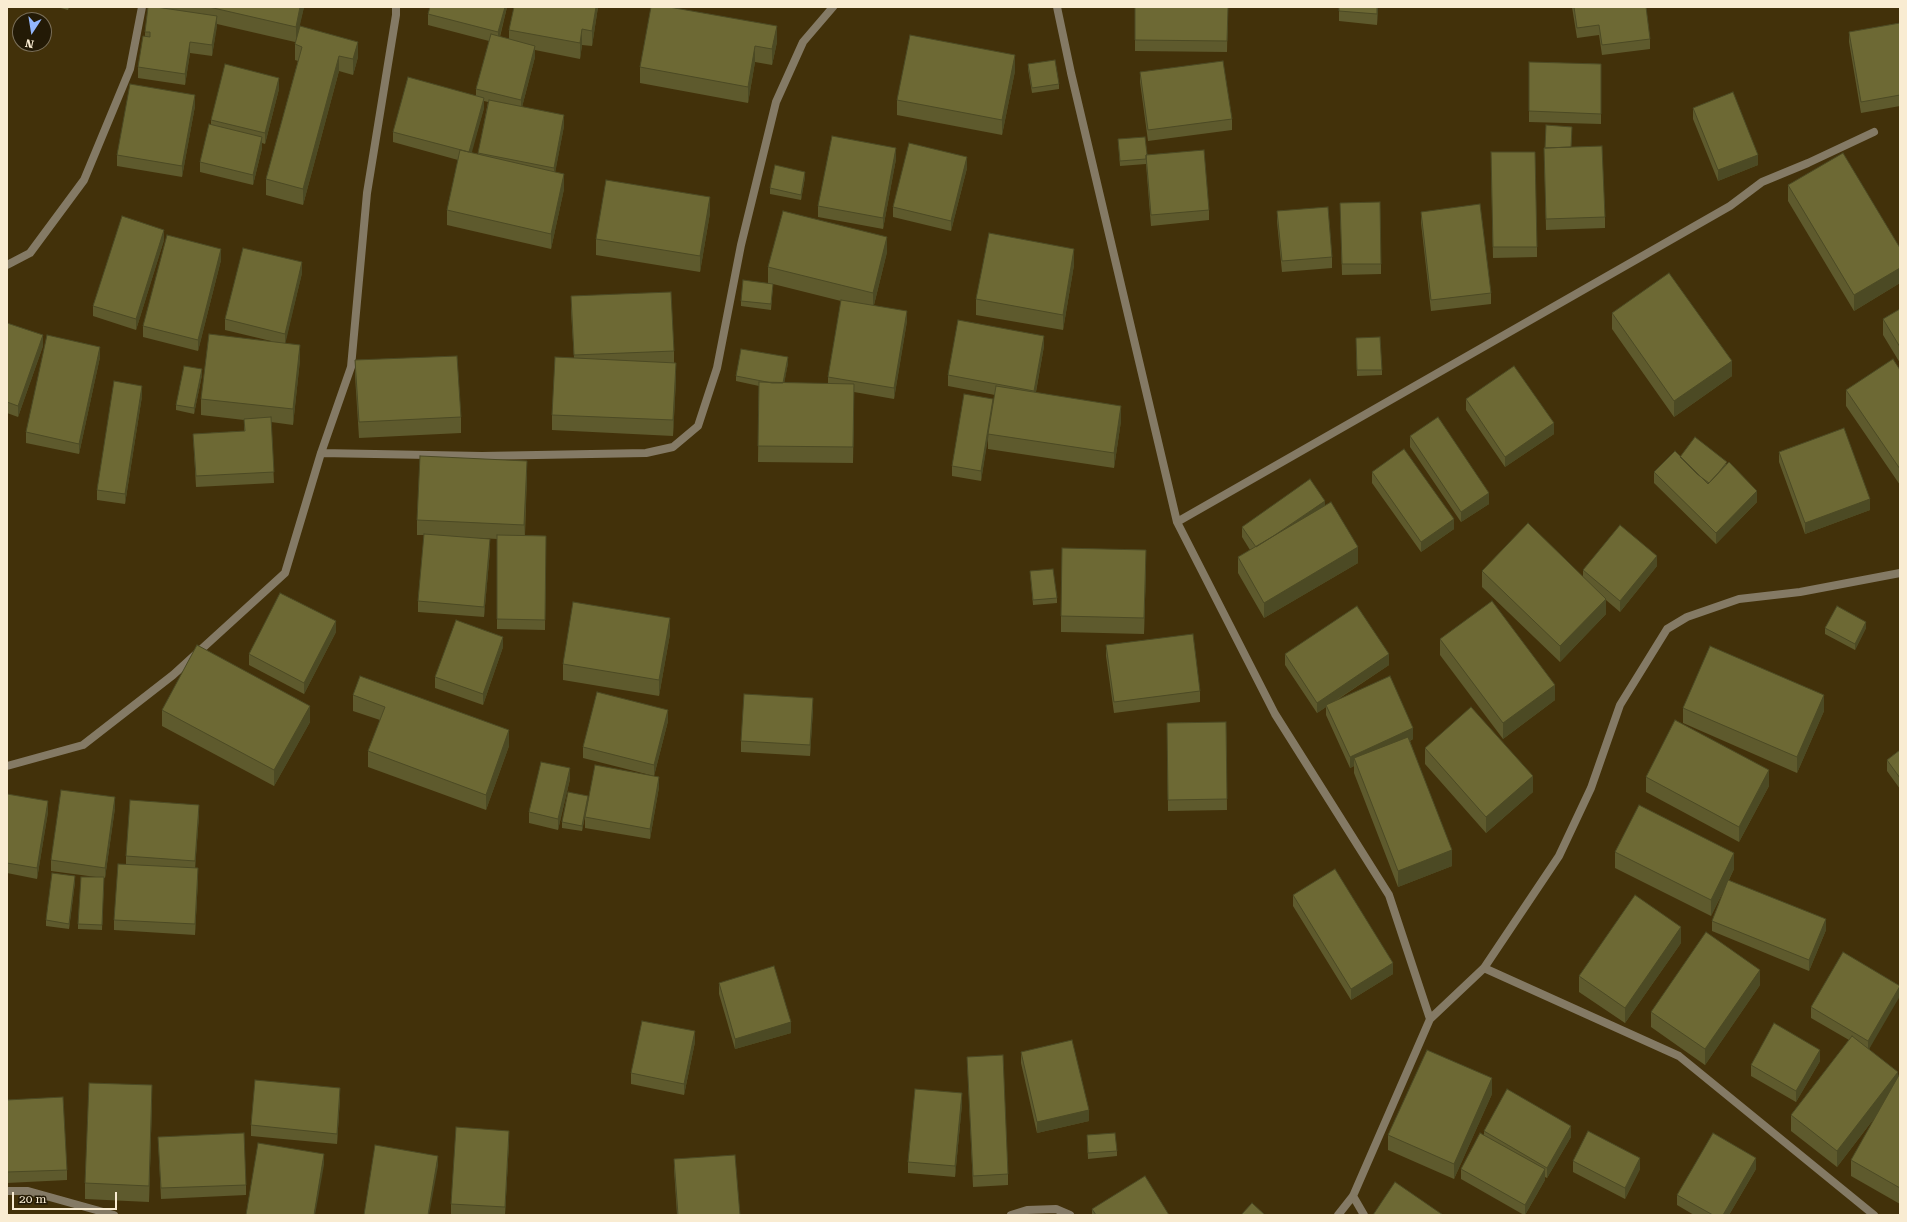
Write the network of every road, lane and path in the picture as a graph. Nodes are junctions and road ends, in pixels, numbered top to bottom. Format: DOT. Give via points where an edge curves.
graph roads {
  1 [pos="142,7"];
  2 [pos="396,7"];
  3 [pos="833,7"];
  4 [pos="1057,7"];
  5 [pos="1874,132"];
  6 [pos="7,265"];
  7 [pos="321,453"];
  8 [pos="1177,522"];
  9 [pos="1900,573"];
  10 [pos="7,766"];
  11 [pos="1484,968"];
  12 [pos="1430,1019"];
  13 [pos="7,1191"];
  14 [pos="1353,1196"];
  15 [pos="114,1215"];
  16 [pos="1011,1215"];
  17 [pos="1070,1215"];
  18 [pos="1338,1215"];
  19 [pos="1364,1215"];
  20 [pos="1874,1215"];
  1 -- 6 [label="street" via="130,69 84,180 30,253"];
  2 -- 7 [label="street" via="367,193 351,367"];
  3 -- 7 [label="street" via="803,42 776,102 741,245 717,368 698,426 673,447 646,453 482,456"];
  4 -- 8 [label="street" via="1074,89"];
  5 -- 8 [label="street" via="1762,182 1730,206"];
  7 -- 10 [label="street" via="285,573 173,675 83,745"];
  8 -- 12 [label="street" via="1275,714 1389,895"];
  9 -- 11 [label="street" via="1800,592 1739,599 1687,617 1667,629 1620,705 1590,788 1559,856"];
  11 -- 12 [label="street"];
  11 -- 20 [label="street" via="1679,1056"];
  12 -- 14 [label="street"];
  13 -- 15 [label="street" via="28,1191"];
  14 -- 18 [label="street"];
  14 -- 19 [label="street"];
  16 -- 17 [label="street" via="1027,1210 1056,1209"];
}
